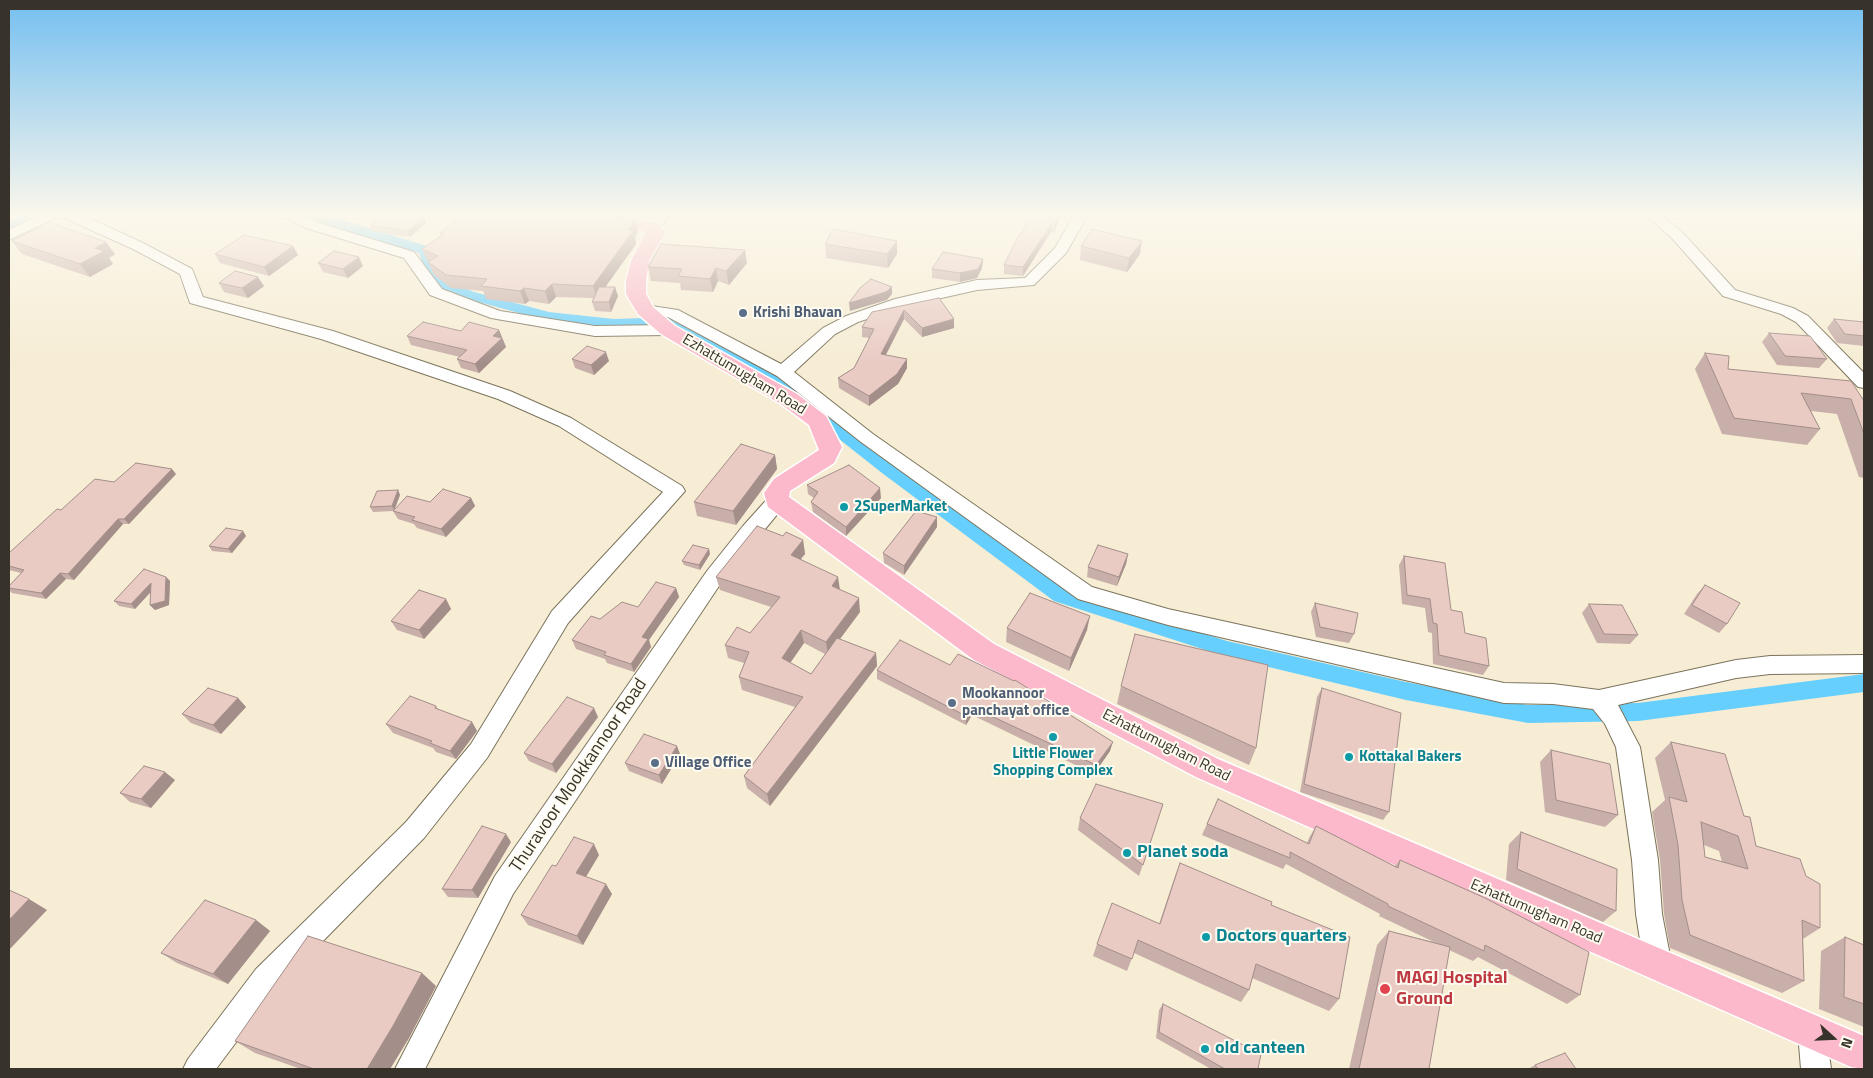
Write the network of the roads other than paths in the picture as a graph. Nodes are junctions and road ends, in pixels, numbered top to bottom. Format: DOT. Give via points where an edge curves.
graph roads {
  1 [pos="171,263"];
  2 [pos="415,263"];
  3 [pos="640,263"];
  4 [pos="1049,263"];
  5 [pos="1702,263"];
  6 [pos="656,320"];
  7 [pos="783,372"];
  8 [pos="1864,383"];
  9 [pos="777,501"];
  10 [pos="1864,664"];
  11 [pos="1606,708"];
  12 [pos="1658,966"];
  13 [pos="1812,1032"];
  14 [pos="1864,1054"];
  15 [pos="198,1069"];
  16 [pos="410,1069"];
  17 [pos="1816,1069"];
  1 -- 15 [label="street" via="187,272 196,300 327,335 504,395 564,422 675,491 560,617 479,751 415,830 266,979"];
  2 -- 6 [label="street" via="436,292 497,315 595,331"];
  3 -- 6 [label="main road" via="636,294"];
  4 -- 7 [label="street" via="1034,280 1022,284 977,285 901,302 852,319 829,331"];
  5 -- 8 [label="street" via="1729,293 1787,311 1802,319"];
  6 -- 7 [label="street" via="672,313"];
  6 -- 9 [label="main road, Ezhattumugham Road" via="789,398 818,421 831,447 830,452 782,485 776,493"];
  7 -- 11 [label="street" via="868,438 1085,593 1168,618 1504,693 1553,694"];
  9 -- 12 [label="main road, Ezhattumugham Road" via="992,657 1207,768"];
  9 -- 16 [label="street, Thuravoor Mookkannoor Road" via="714,577 504,885"];
  10 -- 11 [label="street" via="1770,665 1736,669"];
  11 -- 12 [label="street" via="1628,747"];
  12 -- 13 [label="main road, Ezhattumugham Road"];
  13 -- 14 [label="main road, Ezhattumugham Road"];
  13 -- 17 [label="street"];
}
